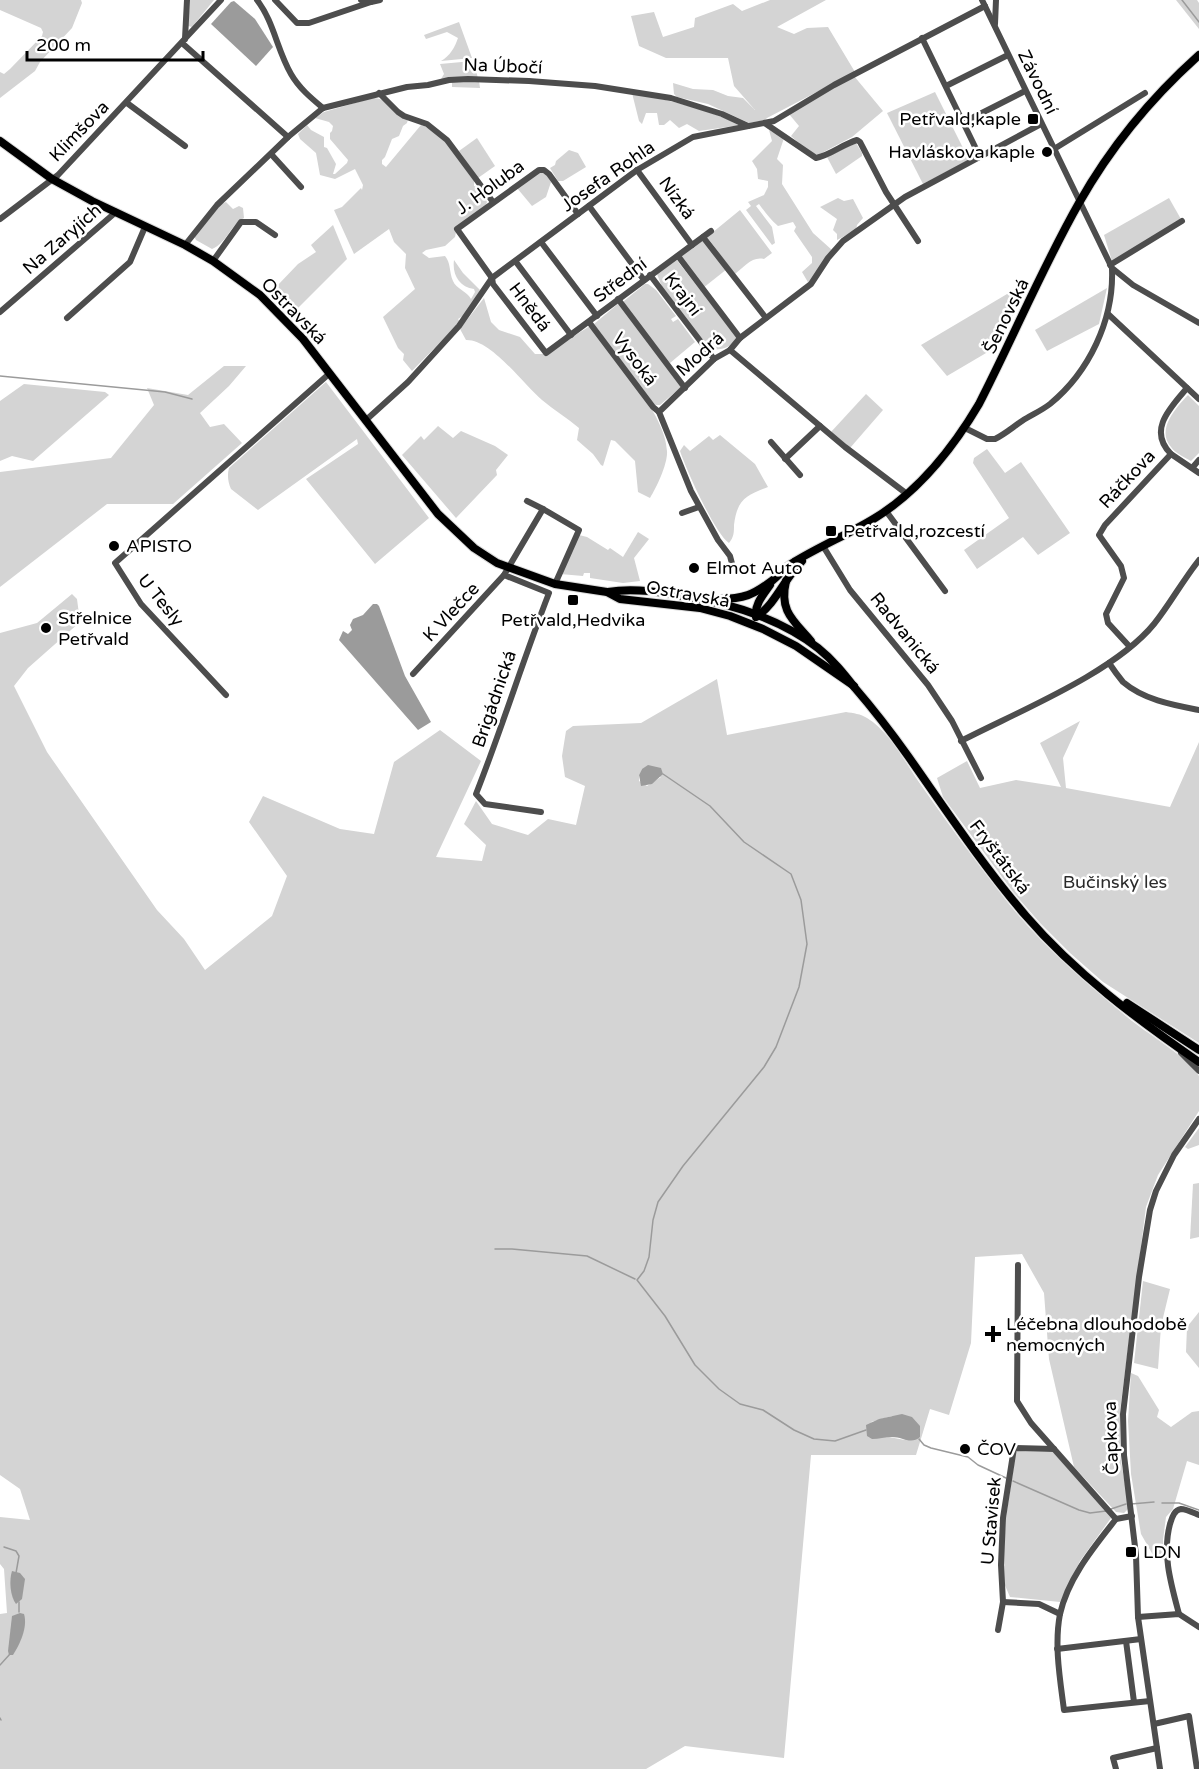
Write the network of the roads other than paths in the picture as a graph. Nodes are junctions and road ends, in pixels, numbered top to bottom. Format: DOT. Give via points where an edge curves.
graph roads {
  1 [pos="187,0"];
  2 [pos="221,0"];
  3 [pos="257,0"];
  4 [pos="275,0"];
  5 [pos="361,0"];
  6 [pos="996,0"];
  7 [pos="376,1"];
  8 [pos="984,3"];
  9 [pos="996,28"];
  10 [pos="922,38"];
  11 [pos="183,41"];
  12 [pos="1008,55"];
  13 [pos="1199,55"];
  14 [pos="946,86"];
  15 [pos="1025,91"];
  16 [pos="379,93"];
  17 [pos="1145,93"];
  18 [pos="127,103"];
  19 [pos="323,108"];
  20 [pos="964,122"];
  21 [pos="766,124"];
  22 [pos="1041,124"];
  23 [pos="749,127"];
  24 [pos="288,137"];
  25 [pos="0,141"];
  26 [pos="185,146"];
  27 [pos="1054,149"];
  28 [pos="271,154"];
  29 [pos="980,157"];
  30 [pos="638,170"];
  31 [pos="52,179"];
  32 [pos="301,187"];
  33 [pos="493,202"];
  34 [pos="1079,202"];
  35 [pos="894,204"];
  36 [pos="589,206"];
  37 [pos="116,212"];
  38 [pos="578,214"];
  39 [pos="0,219"];
  40 [pos="1182,221"];
  41 [pos="145,227"];
  42 [pos="711,231"];
  43 [pos="275,236"];
  44 [pos="704,237"];
  45 [pos="918,241"];
  46 [pos="542,242"];
  47 [pos="185,245"];
  48 [pos="693,245"];
  49 [pos="678,256"];
  50 [pos="213,261"];
  51 [pos="516,262"];
  52 [pos="1111,266"];
  53 [pos="492,278"];
  54 [pos="647,278"];
  55 [pos="618,299"];
  56 [pos="0,312"];
  57 [pos="1108,314"];
  58 [pos="597,316"];
  59 [pos="67,318"];
  60 [pos="766,318"];
  61 [pos="589,322"];
  62 [pos="1199,323"];
  63 [pos="571,335"];
  64 [pos="740,338"];
  65 [pos="730,350"];
  66 [pos="546,353"];
  67 [pos="714,359"];
  68 [pos="330,373"];
  69 [pos="685,388"];
  70 [pos="1187,388"];
  71 [pos="1199,399"];
  72 [pos="659,412"];
  73 [pos="366,420"];
  74 [pos="820,426"];
  75 [pos="965,428"];
  76 [pos="771,442"];
  77 [pos="1171,454"];
  78 [pos="785,459"];
  79 [pos="1199,460"];
  80 [pos="1193,467"];
  81 [pos="1199,473"];
  82 [pos="800,475"];
  83 [pos="907,494"];
  84 [pos="527,501"];
  85 [pos="699,507"];
  86 [pos="543,509"];
  87 [pos="886,511"];
  88 [pos="682,513"];
  89 [pos="824,546"];
  90 [pos="807,555"];
  91 [pos="1199,560"];
  92 [pos="509,568"];
  93 [pos="734,571"];
  94 [pos="504,575"];
  95 [pos="787,578"];
  96 [pos="774,579"];
  97 [pos="555,584"];
  98 [pos="945,591"];
  99 [pos="607,592"];
  100 [pos="708,600"];
  101 [pos="757,615"];
  102 [pos="730,616"];
  103 [pos="763,629"];
  104 [pos="1130,647"];
  105 [pos="818,648"];
  106 [pos="1109,663"];
  107 [pos="413,674"];
  108 [pos="854,686"];
  109 [pos="225,695"];
  110 [pos="1199,710"];
  111 [pos="891,733"];
  112 [pos="962,741"];
  113 [pos="981,778"];
  114 [pos="541,812"];
  115 [pos="1100,986"];
  116 [pos="1175,1046"];
  117 [pos="1199,1050"];
  118 [pos="1199,1062"];
  119 [pos="1199,1071"];
  120 [pos="1199,1119"];
  121 [pos="1018,1265"];
  122 [pos="1054,1449"];
  123 [pos="1199,1515"];
  124 [pos="1132,1516"];
  125 [pos="1116,1519"];
  126 [pos="1003,1602"];
  127 [pos="1060,1614"];
  128 [pos="1179,1614"];
  129 [pos="1138,1617"];
  130 [pos="1199,1627"];
  131 [pos="998,1630"];
  132 [pos="1141,1640"];
  133 [pos="1126,1641"];
  134 [pos="1057,1649"];
  135 [pos="1150,1701"];
  136 [pos="1134,1702"];
  137 [pos="1154,1724"];
  138 [pos="1157,1748"];
  139 [pos="1116,1769"];
  140 [pos="1160,1769"];
  141 [pos="1197,1769"];
  1 -- 11 [label="street"];
  2 -- 11 [label="street, Klimšova"];
  3 -- 19 [label="street" via="270,21 292,76"];
  4 -- 7 [label="street" via="297,23"];
  5 -- 7 [label="street"];
  6 -- 9 [label="street, Závodní"];
  8 -- 9 [label="street, Závodní"];
  8 -- 10 [label="street, Josefa Rohla"];
  9 -- 12 [label="street, Závodní"];
  10 -- 14 [label="street"];
  10 -- 21 [label="street, Josefa Rohla"];
  11 -- 18 [label="street, Klimšova"];
  11 -- 24 [label="street"];
  12 -- 14 [label="street"];
  12 -- 15 [label="street, Závodní"];
  13 -- 34 [label="main road, Šenovská" via="1137,119"];
  14 -- 20 [label="street"];
  15 -- 20 [label="street"];
  15 -- 22 [label="street, Závodní"];
  16 -- 19 [label="street, Na Úbočí"];
  16 -- 23 [label="street, Na Úbočí" via="449,80 595,86 671,98"];
  16 -- 33 [label="street" via="398,112 427,124 447,140"];
  17 -- 27 [label="street"];
  18 -- 26 [label="street, Klimšova"];
  18 -- 31 [label="street, Klimšova"];
  19 -- 24 [label="street, Na Úbočí"];
  20 -- 29 [label="street"];
  21 -- 23 [label="street, Josefa Rohla"];
  21 -- 35 [label="street" via="816,158 857,140"];
  22 -- 27 [label="street, Závodní"];
  22 -- 29 [label="street, Modrá"];
  23 -- 30 [label="street, Josefa Rohla" via="693,137"];
  24 -- 28 [label="street, Na Úbočí"];
  25 -- 31 [label="main road, Ostravská"];
  27 -- 34 [label="street, Závodní"];
  28 -- 32 [label="street"];
  28 -- 47 [label="street, Na Úbočí" via="217,205"];
  29 -- 35 [label="street, Modrá"];
  30 -- 36 [label="street, Josefa Rohla"];
  30 -- 48 [label="street, Nízká"];
  31 -- 37 [label="main road, Ostravská"];
  31 -- 39 [label="street, Klimšova"];
  33 -- 38 [label="street, J. Holuba" via="544,170"];
  33 -- 53 [label="street, J. Holuba" via="457,229"];
  34 -- 52 [label="street, Závodní"];
  34 -- 75 [label="main road, Šenovská"];
  35 -- 45 [label="street"];
  35 -- 60 [label="street, Modrá" via="837,246 811,284"];
  36 -- 38 [label="street, Josefa Rohla"];
  36 -- 54 [label="street"];
  37 -- 41 [label="main road, Ostravská"];
  37 -- 56 [label="street, Na Zaryjích"];
  38 -- 46 [label="street, Josefa Rohla"];
  40 -- 52 [label="street"];
  41 -- 47 [label="main road, Ostravská"];
  41 -- 59 [label="street" via="130,262"];
  42 -- 44 [label="street, Střední"];
  43 -- 50 [label="street" via="256,222 241,222"];
  44 -- 48 [label="street, Střední"];
  44 -- 60 [label="street"];
  46 -- 51 [label="street, Josefa Rohla"];
  46 -- 58 [label="street"];
  47 -- 50 [label="main road, Ostravská"];
  48 -- 49 [label="street, Střední"];
  49 -- 54 [label="street, Střední"];
  49 -- 64 [label="street, Krajní"];
  50 -- 68 [label="main road, Ostravská" via="244,281 276,310"];
  51 -- 53 [label="street, Josefa Rohla"];
  51 -- 63 [label="street, Hnědá"];
  52 -- 57 [label="street"];
  52 -- 62 [label="street" via="1133,285"];
  53 -- 66 [label="street, Hnědá"];
  53 -- 73 [label="street, Josefa Rohla" via="459,326 408,382"];
  54 -- 55 [label="street, Střední"];
  54 -- 67 [label="street, Krajní"];
  55 -- 58 [label="street, Střední"];
  55 -- 69 [label="street"];
  57 -- 70 [label="street"];
  57 -- 75 [label="street" via="1087,360 1050,403 995,439"];
  58 -- 61 [label="street, Střední"];
  60 -- 64 [label="street, Modrá"];
  61 -- 63 [label="street, Střední"];
  61 -- 72 [label="street, Vysoká"];
  63 -- 66 [label="street, Střední"];
  64 -- 65 [label="street, Modrá"];
  65 -- 67 [label="street, Modrá"];
  65 -- 74 [label="street"];
  67 -- 69 [label="street, Modrá"];
  68 -- 73 [label="main road, Ostravská"];
  68 -- 109 [label="street, U Tesly" via="114,563 141,604"];
  69 -- 72 [label="street, Modrá"];
  70 -- 71 [label="street"];
  70 -- 77 [label="street, Ráčkova" via="1165,414 1161,429 1162,440"];
  72 -- 85 [label="street"];
  73 -- 92 [label="main road, Ostravská" via="438,514 474,548"];
  74 -- 78 [label="street"];
  74 -- 83 [label="street"];
  75 -- 83 [label="main road, Šenovská"];
  76 -- 78 [label="street"];
  77 -- 80 [label="street, Ráčkova"];
  77 -- 104 [label="street, Ráčkova" via="1099,535 1121,566 1124,578 1106,614 1108,623"];
  78 -- 82 [label="street"];
  79 -- 80 [label="street"];
  80 -- 81 [label="street, Ráčkova"];
  83 -- 87 [label="main road, Šenovská"];
  84 -- 86 [label="street"];
  85 -- 88 [label="street"];
  85 -- 93 [label="street" via="730,556"];
  86 -- 92 [label="street"];
  86 -- 97 [label="street" via="579,530"];
  87 -- 89 [label="main road, Šenovská"];
  87 -- 98 [label="street"];
  89 -- 90 [label="main road, Šenovská"];
  89 -- 112 [label="street, Radvanická" via="850,590 928,685"];
  90 -- 95 [label="main road"];
  90 -- 96 [label="main road, Šenovská"];
  91 -- 104 [label="street" via="1154,624"];
  92 -- 94 [label="street, K Vlečce"];
  92 -- 97 [label="main road, Ostravská"];
  94 -- 107 [label="street, K Vlečce"];
  94 -- 114 [label="street, Brigádnická" via="549,594 476,794 485,804"];
  95 -- 101 [label="main road"];
  95 -- 105 [label="main road" via="786,610"];
  96 -- 100 [label="main road" via="749,596"];
  96 -- 101 [label="main road" via="758,603"];
  97 -- 99 [label="main road, Ostravská"];
  99 -- 100 [label="main road, Ostravská" via="672,594"];
  99 -- 102 [label="main road, Ostravská" via="620,599 700,608"];
  100 -- 101 [label="main road, Ostravská"];
  101 -- 102 [label="main road"];
  101 -- 103 [label="main road"];
  101 -- 105 [label="main road, Ostravská"];
  102 -- 103 [label="main road, Ostravská"];
  103 -- 108 [label="main road, Ostravská" via="796,646"];
  104 -- 106 [label="street"];
  105 -- 108 [label="main road, Ostravská"];
  106 -- 110 [label="street" via="1122,681 1137,691"];
  106 -- 112 [label="street"];
  108 -- 111 [label="main road, Ostravská"];
  111 -- 115 [label="main road, Fryštátská" via="1009,895 1036,927"];
  112 -- 113 [label="street"];
  115 -- 116 [label="main road, Fryštátská"];
  115 -- 117 [label="main road, Fryštátská"];
  116 -- 118 [label="main road, Fryštátská"];
  116 -- 119 [label="street"];
  120 -- 124 [label="street, Čapkova" via="1164,1174 1148,1223 1123,1414"];
  121 -- 122 [label="street" via="1017,1401"];
  122 -- 125 [label="street"];
  122 -- 126 [label="street, U Stavisek" via="1014,1448 1003,1518"];
  123 -- 128 [label="street" via="1177,1511 1166,1537 1168,1567"];
  124 -- 125 [label="street"];
  124 -- 129 [label="street, Čapkova"];
  125 -- 127 [label="street" via="1082,1563"];
  126 -- 127 [label="street" via="1039,1604"];
  126 -- 131 [label="street, U Stavisek"];
  127 -- 134 [label="street"];
  128 -- 129 [label="street"];
  128 -- 130 [label="street"];
  129 -- 132 [label="street, Čapkova"];
  132 -- 133 [label="street"];
  132 -- 135 [label="street, Čapkova"];
  133 -- 134 [label="street"];
  133 -- 136 [label="street"];
  134 -- 136 [label="street" via="1064,1710"];
  135 -- 136 [label="street"];
  135 -- 137 [label="street, Čapkova"];
  137 -- 138 [label="street, Čapkova"];
  137 -- 141 [label="street" via="1189,1716"];
  138 -- 139 [label="street" via="1113,1758"];
  138 -- 140 [label="street, Čapkova"];
}
